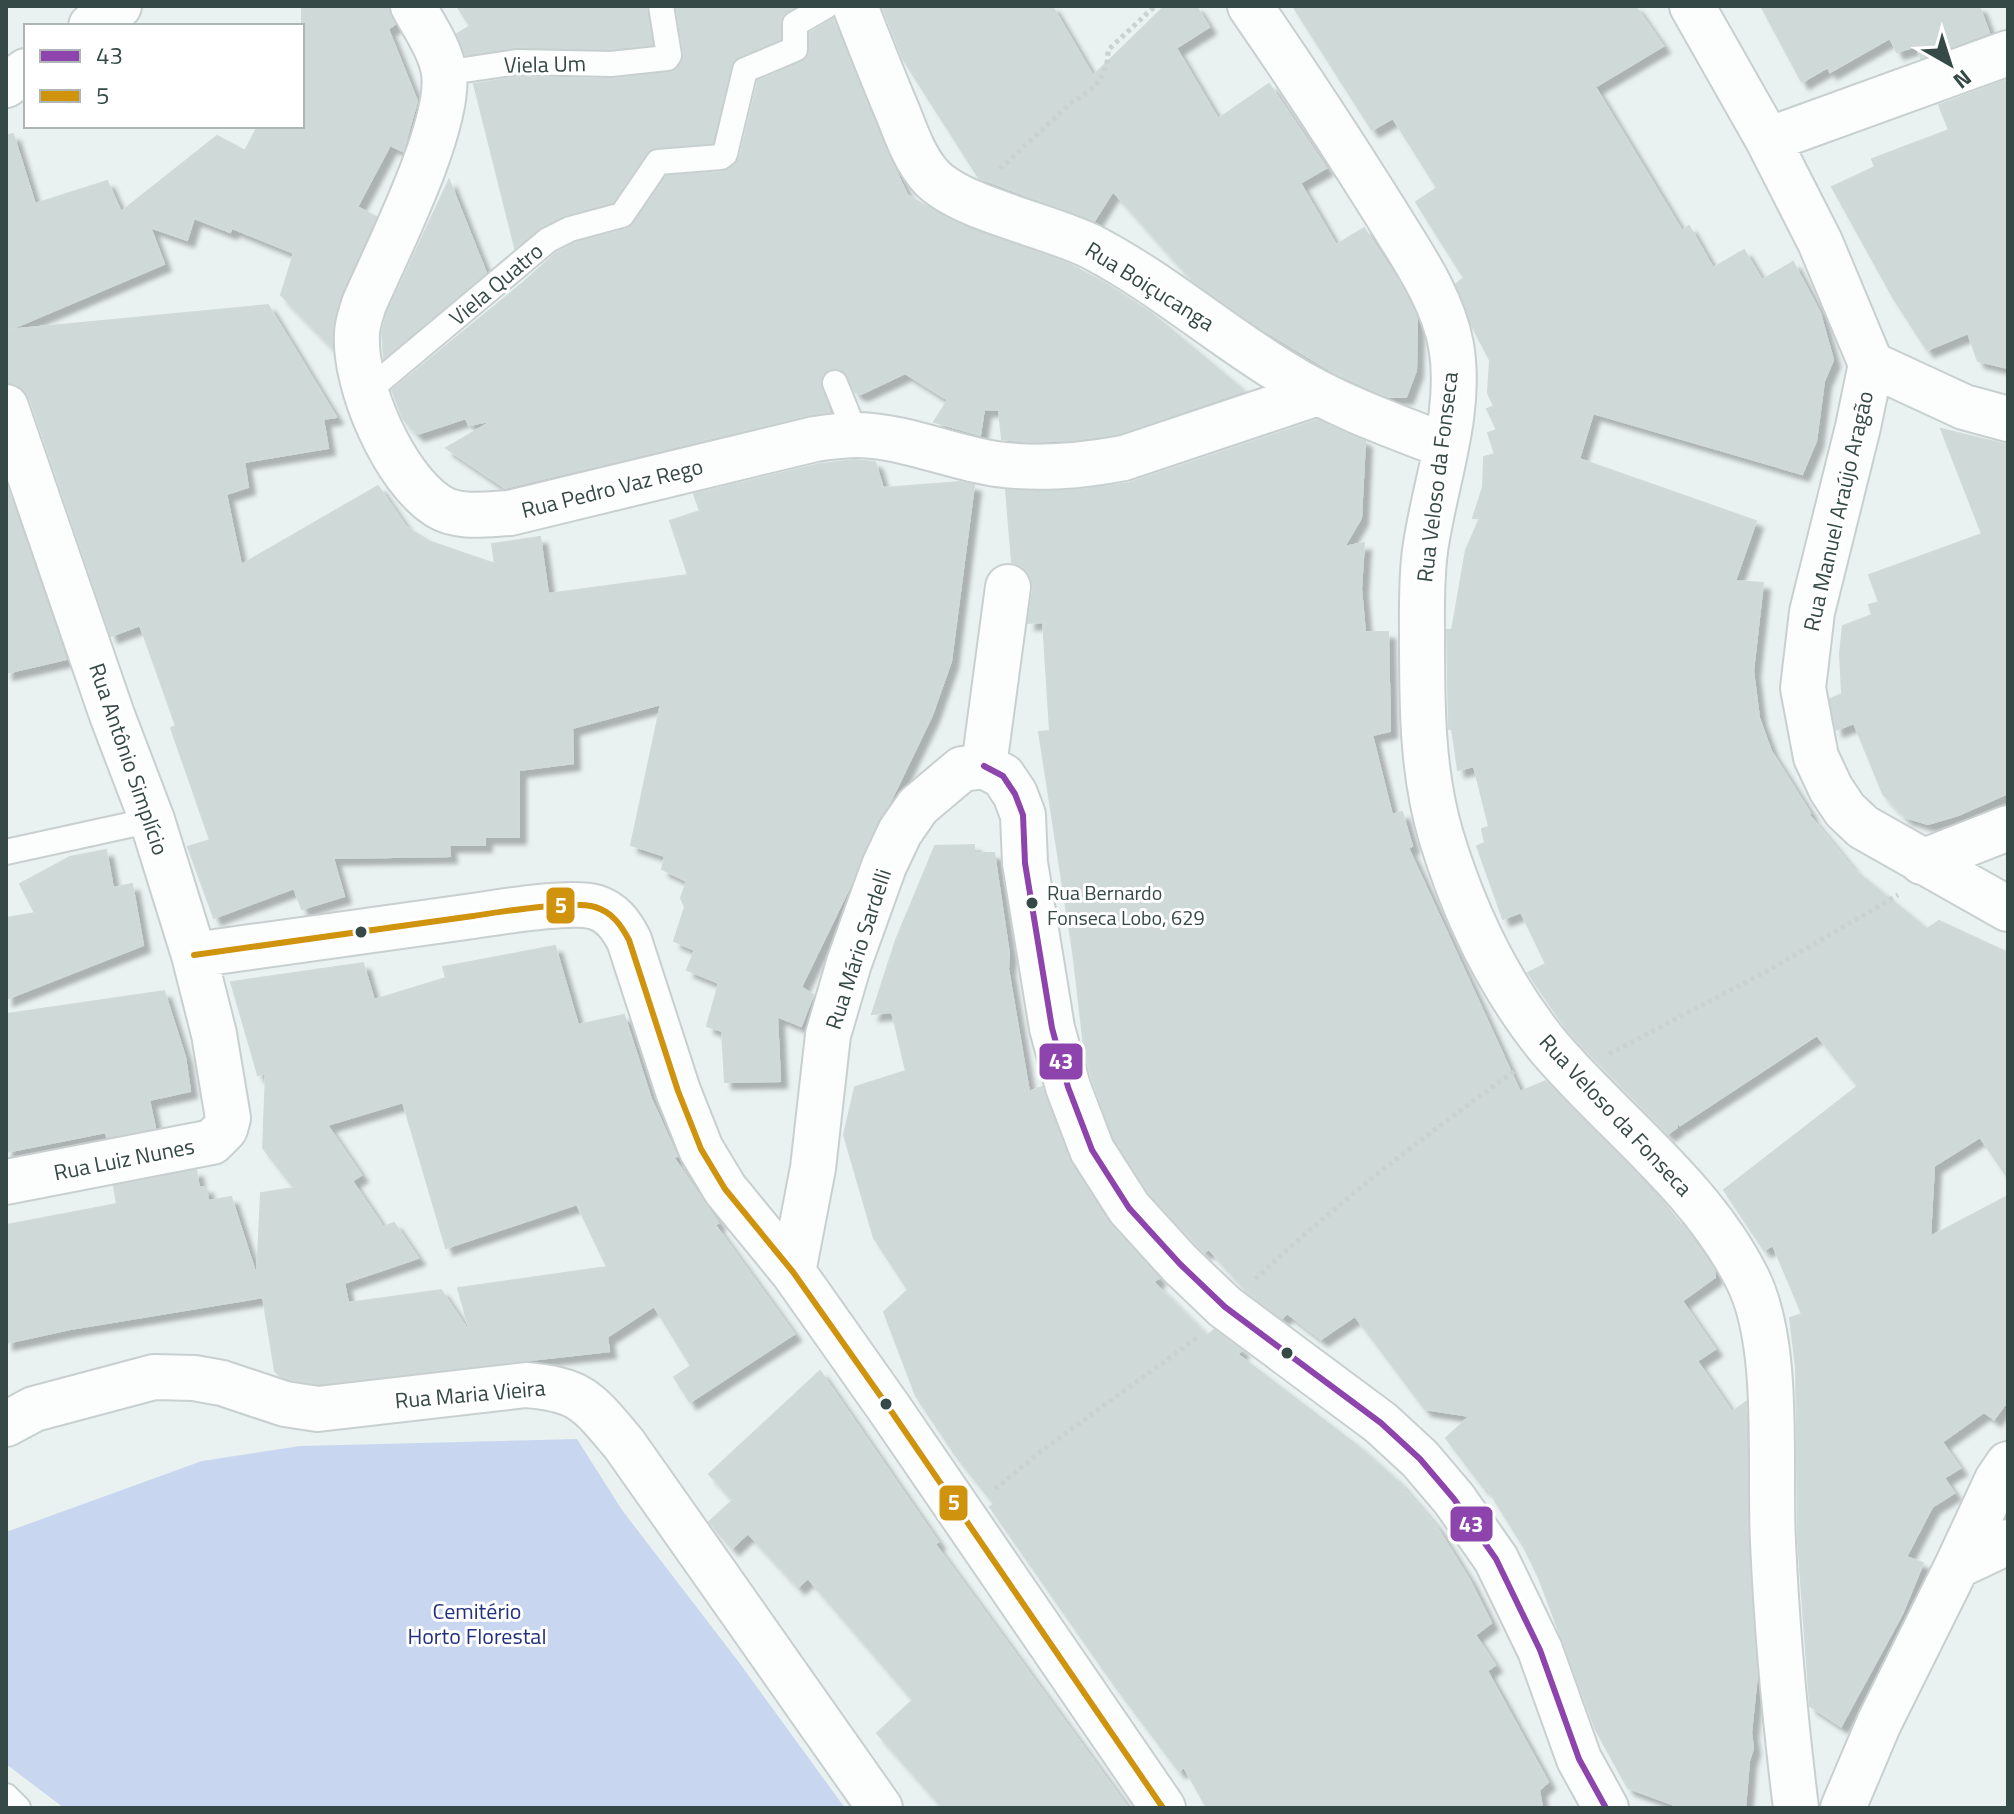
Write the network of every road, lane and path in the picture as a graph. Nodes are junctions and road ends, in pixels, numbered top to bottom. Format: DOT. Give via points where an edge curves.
graph roads {
  1 [pos="119,6"];
  2 [pos="413,6"];
  3 [pos="661,6"];
  4 [pos="826,6"];
  5 [pos="855,6"];
  6 [pos="1155,6"];
  7 [pos="1250,6"];
  8 [pos="1692,6"];
  9 [pos="94,24"];
  10 [pos="2008,53"];
  11 [pos="24,72"];
  12 [pos="444,73"];
  13 [pos="6,85"];
  14 [pos="1768,140"];
  15 [pos="969,202"];
  16 [pos="1871,364"];
  17 [pos="835,383"];
  18 [pos="1318,393"];
  19 [pos="364,394"];
  20 [pos="6,407"];
  21 [pos="2008,419"];
  22 [pos="856,435"];
  23 [pos="1446,446"];
  24 [pos="1008,587"];
  25 [pos="984,766"];
  26 [pos="152,820"];
  27 [pos="2008,828"];
  28 [pos="6,852"];
  29 [pos="1931,867"];
  30 [pos="2008,909"];
  31 [pos="194,955"];
  32 [pos="1561,1060"];
  33 [pos="228,1118"];
  34 [pos="6,1182"];
  35 [pos="793,1272"];
  36 [pos="1225,1307"];
  37 [pos="6,1424"];
  38 [pos="2008,1464"];
  39 [pos="962,1516"];
  40 [pos="2008,1542"];
  41 [pos="1957,1566"];
  42 [pos="6,1796"];
  43 [pos="18,1808"];
  44 [pos="880,1808"];
  45 [pos="1163,1808"];
  46 [pos="1606,1808"];
  47 [pos="1796,1808"];
  48 [pos="1843,1808"];
  1 -- 9 [label="street"];
  2 -- 12 [label="street, Rua Pedro Vaz Rego"];
  3 -- 12 [label="lane, Viela Um" via="669,55 661,60 517,62"];
  4 -- 19 [label="lane, Viela Quatro" via="795,24 795,49 745,70 725,154 658,162 622,215 548,240"];
  5 -- 15 [label="street, Rua Boiçucanga" via="917,158 921,186 941,186"];
  6 -- 15 [label="path" via="1108,50 1105,75 1087,94 1073,101"];
  7 -- 23 [label="street, Rua Veloso da Fonseca" via="1344,145 1433,293 1452,349 1454,385"];
  8 -- 14 [label="street, Rua Manuel Araújo Aragão"];
  10 -- 14 [label="street"];
  11 -- 13 [label="street"];
  12 -- 19 [label="street, Rua Pedro Vaz Rego" via="435,132 357,332"];
  14 -- 16 [label="street, Rua Manuel Araújo Aragão" via="1820,242"];
  15 -- 18 [label="street, Rua Boiçucanga" via="1091,247"];
  16 -- 21 [label="street" via="1964,407"];
  16 -- 29 [label="street, Rua Manuel Araújo Aragão" via="1812,612 1803,688 1816,757 1845,810 1863,827"];
  17 -- 22 [label="lane"];
  18 -- 22 [label="street, Rua Pedro Vaz Rego" via="1124,458 1062,468 998,464"];
  18 -- 23 [label="street, Rua Boiçucanga"];
  19 -- 22 [label="street, Rua Pedro Vaz Rego" via="400,465 419,488 439,507 464,515 510,513 815,439"];
  20 -- 26 [label="street, Rua Antônio Simplício"];
  23 -- 32 [label="street, Rua Veloso da Fonseca" via="1425,552 1422,599 1422,713 1430,783 1440,833 1486,954"];
  24 -- 25 [label="street"];
  25 -- 35 [label="street, Rua Mário Sardelli" via="962,769 918,806 884,866 828,1035 813,1168"];
  25 -- 36 [label="street" via="1003,776 1023,815 1025,863 1052,1028 1092,1150 1129,1208"];
  26 -- 28 [label="lane"];
  26 -- 31 [label="street, Rua Antônio Simplício"];
  27 -- 29 [label="street"];
  29 -- 30 [label="street, Rua Manuel Araújo Aragão"];
  29 -- 32 [label="path" via="1769,970"];
  31 -- 33 [label="street, Rua Antônio Simplício"];
  31 -- 35 [label="street" via="507,911 596,907 620,923 629,940 701,1149 725,1189"];
  32 -- 36 [label="path" via="1430,1131 1334,1208"];
  32 -- 47 [label="street, Rua Veloso da Fonseca" via="1721,1232 1749,1281 1763,1322 1781,1689"];
  33 -- 34 [label="street, Rua Luiz Nunes" via="212,1142"];
  35 -- 39 [label="street"];
  36 -- 39 [label="path" via="1200,1335"];
  36 -- 46 [label="street" via="1381,1423 1454,1499 1496,1559 1540,1650 1579,1759"];
  37 -- 44 [label="street, Rua Maria Vieira" via="34,1409 154,1377 222,1383 318,1409 526,1385 556,1387 578,1396 624,1444"];
  38 -- 41 [label="street"];
  39 -- 45 [label="street"];
  40 -- 41 [label="street"];
  41 -- 48 [label="street"];
  42 -- 43 [label="lane"];
}
